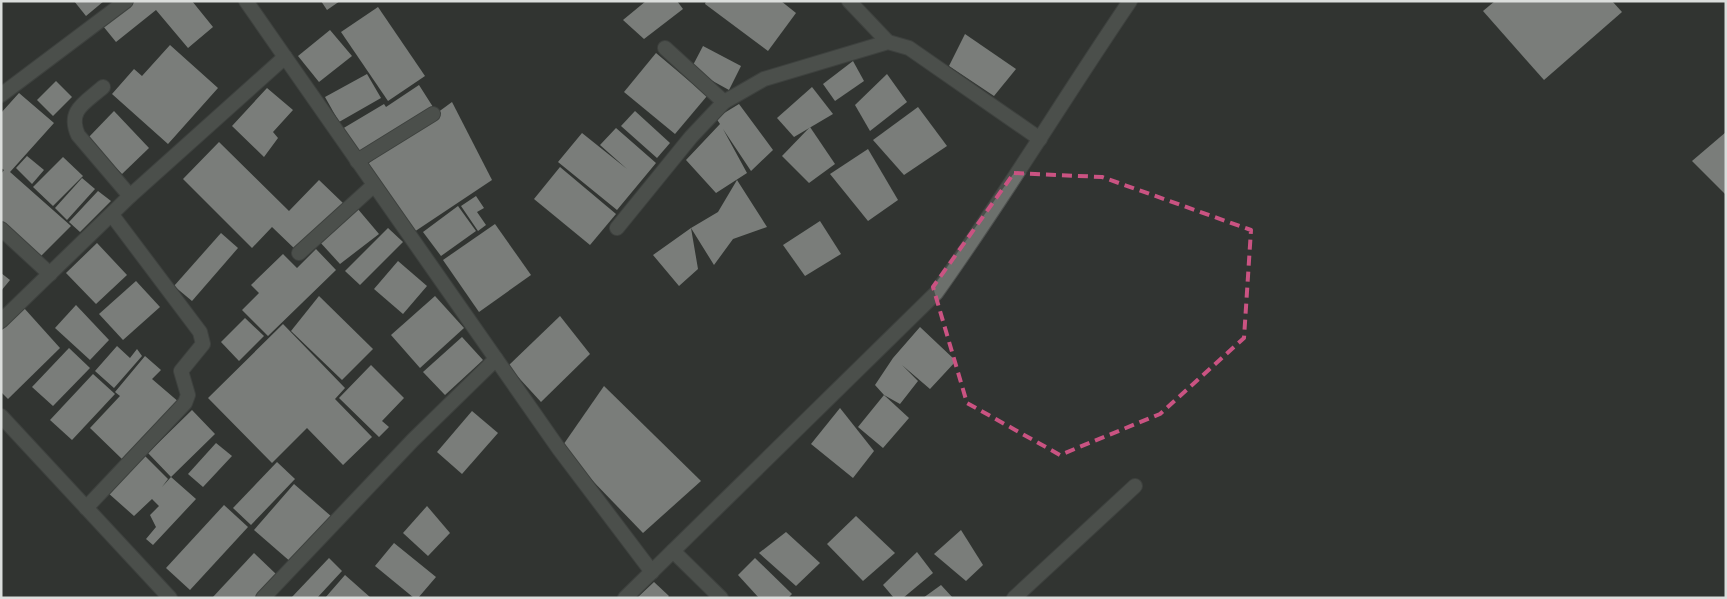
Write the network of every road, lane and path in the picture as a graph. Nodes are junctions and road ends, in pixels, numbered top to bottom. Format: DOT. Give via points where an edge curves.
graph roads {
  1 [pos="126,1"];
  2 [pos="246,1"];
  3 [pos="849,1"];
  4 [pos="1130,1"];
  5 [pos="888,42"];
  6 [pos="664,48"];
  7 [pos="284,57"];
  8 [pos="103,87"];
  9 [pos="1,95"];
  10 [pos="724,102"];
  11 [pos="433,114"];
  12 [pos="1040,139"];
  13 [pos="357,160"];
  14 [pos="374,185"];
  15 [pos="130,196"];
  16 [pos="112,215"];
  17 [pos="617,228"];
  18 [pos="1,229"];
  19 [pos="299,254"];
  20 [pos="50,274"];
  21 [pos="1,321"];
  22 [pos="496,359"];
  23 [pos="1,416"];
  24 [pos="1135,486"];
  25 [pos="86,508"];
  26 [pos="673,551"];
  27 [pos="652,572"];
  28 [pos="170,598"];
  29 [pos="264,598"];
  30 [pos="625,598"];
  31 [pos="721,598"];
  32 [pos="1014,598"];
  1 -- 9 [label="street"];
  2 -- 7 [label="street"];
  3 -- 5 [label="street"];
  4 -- 12 [label="street"];
  5 -- 10 [label="street" via="764,79"];
  5 -- 12 [label="street" via="909,48"];
  6 -- 10 [label="street"];
  7 -- 13 [label="street"];
  7 -- 15 [label="street"];
  8 -- 15 [label="street" via="74,114 73,124 78,135"];
  10 -- 17 [label="street"];
  11 -- 13 [label="street"];
  12 -- 26 [label="street" via="936,293"];
  13 -- 14 [label="street"];
  14 -- 19 [label="street"];
  14 -- 22 [label="street"];
  15 -- 16 [label="street"];
  16 -- 20 [label="street"];
  16 -- 25 [label="street" via="200,332 203,344 181,371 188,395 185,403"];
  18 -- 20 [label="street"];
  20 -- 21 [label="street"];
  22 -- 27 [label="street" via="558,449"];
  22 -- 29 [label="street" via="413,440"];
  23 -- 25 [label="street"];
  24 -- 32 [label="street"];
  25 -- 28 [label="street"];
  26 -- 27 [label="street"];
  26 -- 31 [label="street"];
  27 -- 30 [label="street"];
}
